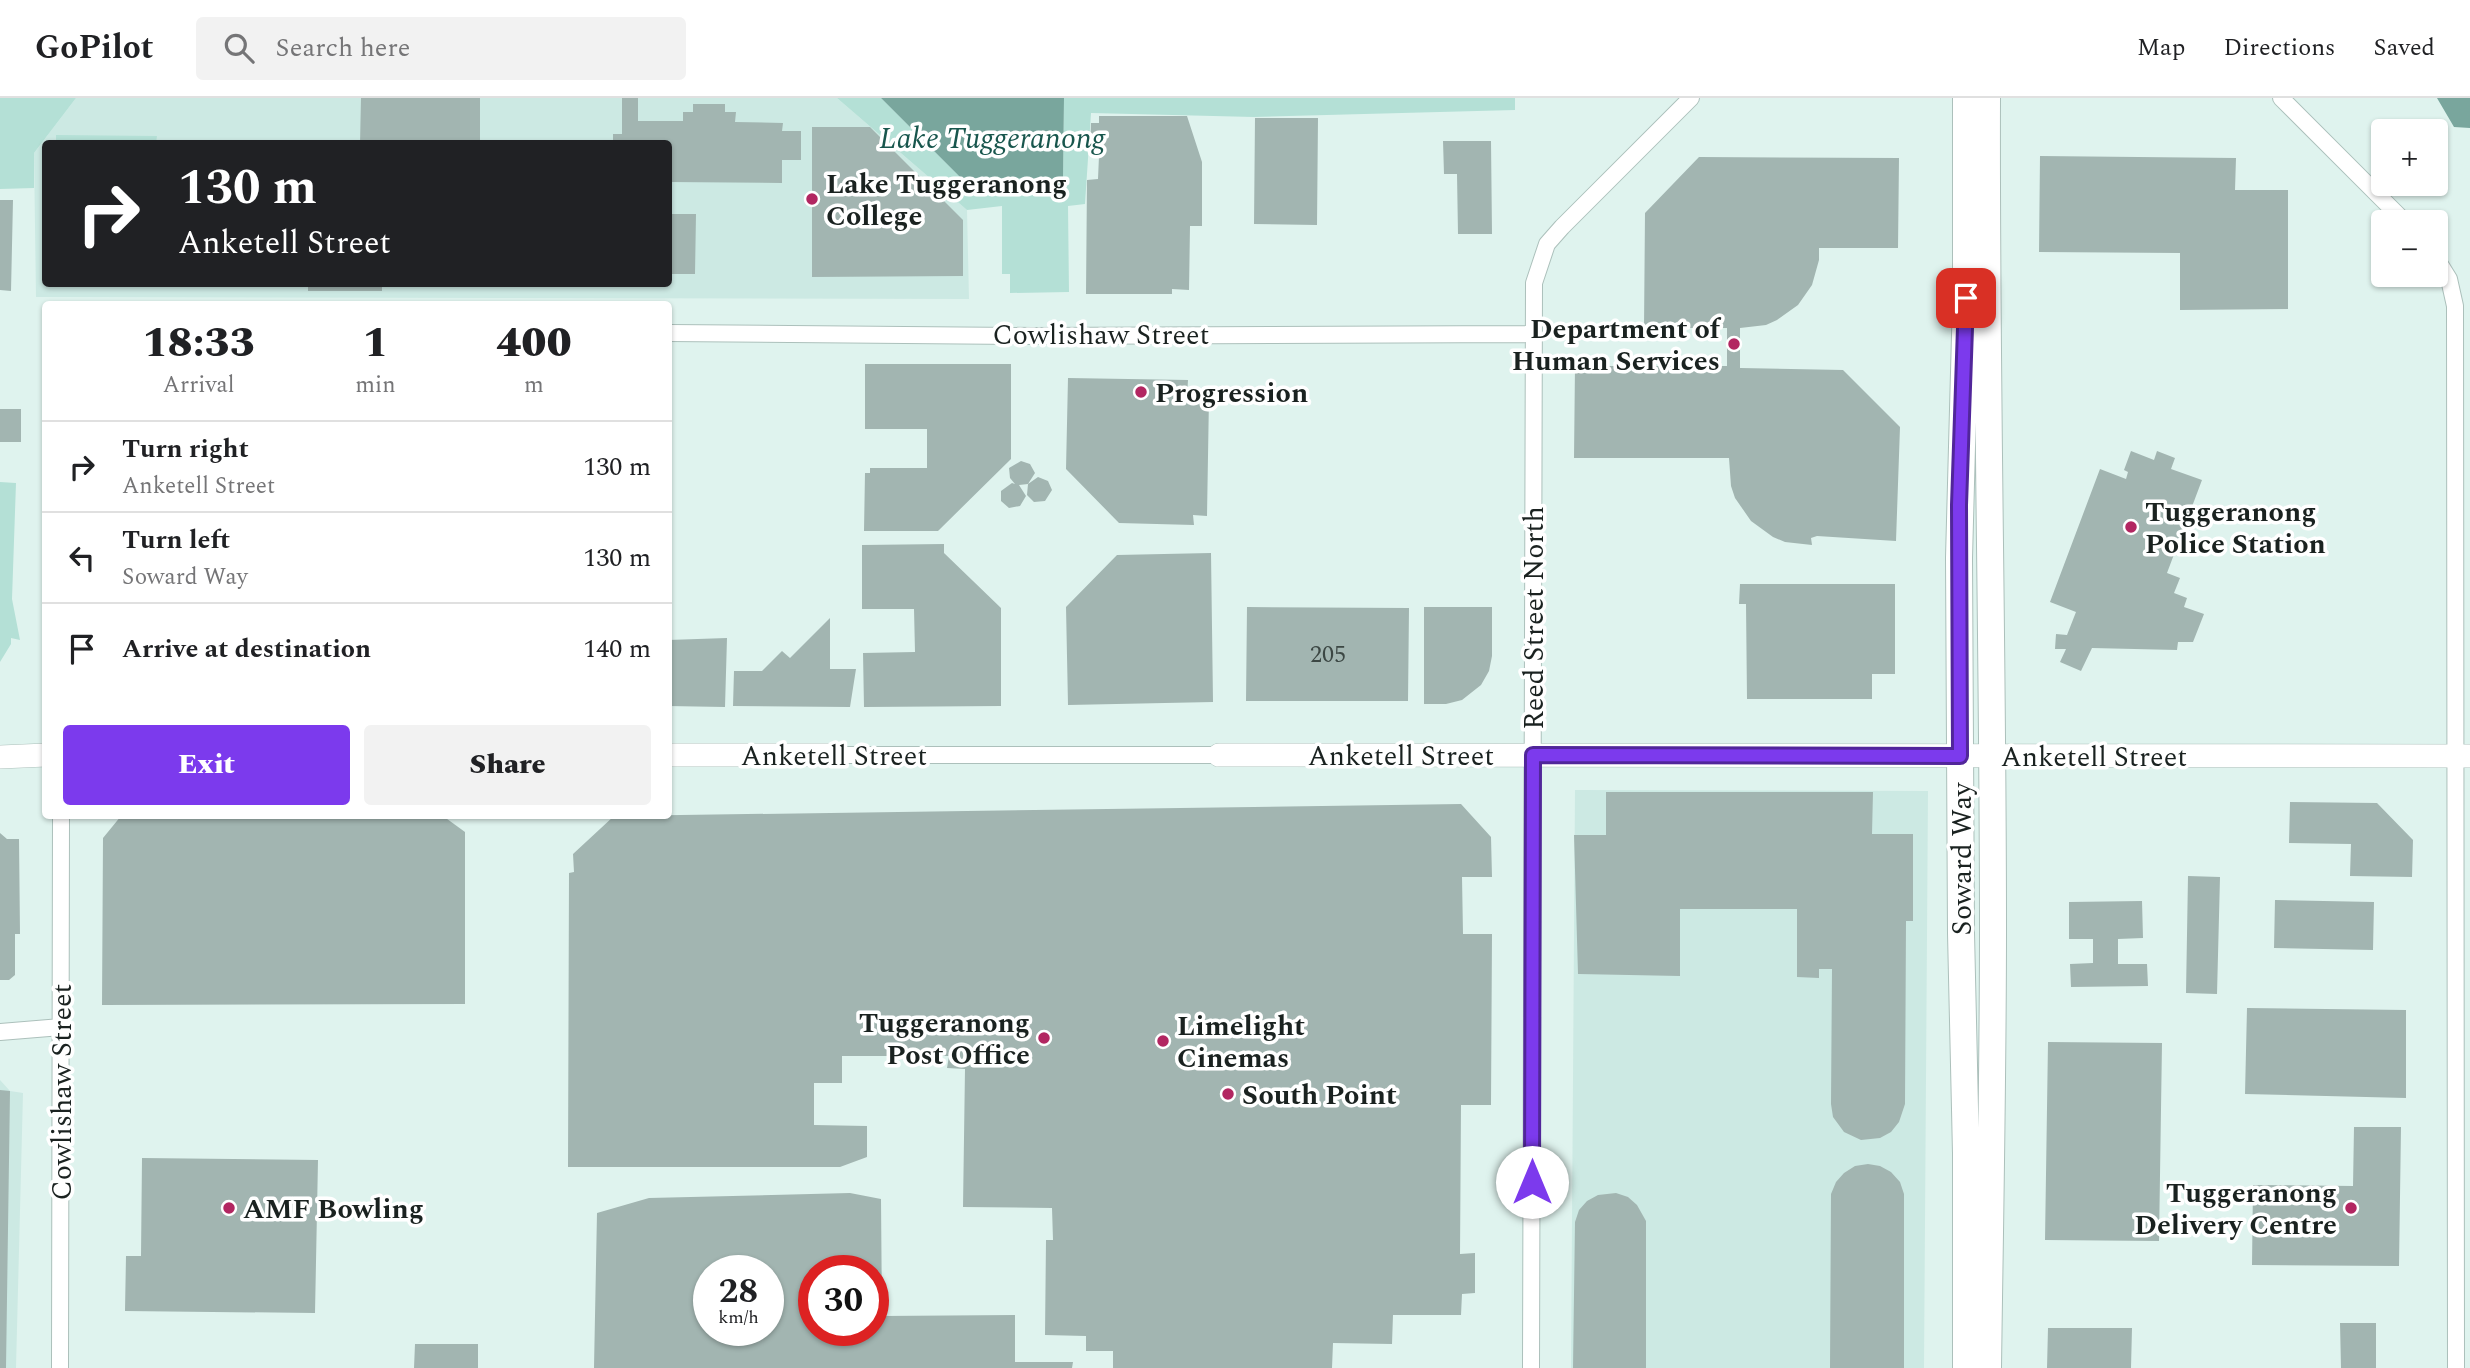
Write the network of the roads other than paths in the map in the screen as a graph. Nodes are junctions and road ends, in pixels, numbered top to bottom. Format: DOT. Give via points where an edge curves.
graph roads {
  1 [pos="1691,98"];
  2 [pos="1966,98"];
  3 [pos="1987,98"];
  4 [pos="2281,98"];
  5 [pos="2392,210"];
  6 [pos="2448,277"];
  7 [pos="2463,330"];
  8 [pos="672,333"];
  9 [pos="1534,334"];
  10 [pos="42,755"];
  11 [pos="672,755"];
  12 [pos="833,755"];
  13 [pos="1219,755"];
  14 [pos="1533,755"];
  15 [pos="1960,756"];
  16 [pos="1992,756"];
  17 [pos="2463,756"];
  18 [pos="0,757"];
  19 [pos="61,819"];
  20 [pos="61,1027"];
  21 [pos="0,1032"];
  22 [pos="2463,1225"];
  23 [pos="60,1368"];
  24 [pos="1531,1368"];
  25 [pos="1966,1368"];
  26 [pos="1988,1368"];
  27 [pos="2456,1368"];
  1 -- 9 [label="street, Reed Street North" via="1547,244 1534,283"];
  2 -- 15 [label="main road, Soward Way"];
  3 -- 16 [label="main road, Soward Way"];
  4 -- 5 [label="street"];
  6 -- 7 [label="street"];
  7 -- 17 [label="street"];
  8 -- 9 [label="street, Cowlishaw Street"];
  9 -- 14 [label="street, Reed Street North"];
  10 -- 18 [label="street"];
  11 -- 12 [label="street, Anketell Street"];
  12 -- 13 [label="street, Anketell Street"];
  13 -- 14 [label="street, Anketell Street"];
  14 -- 15 [label="street, Anketell Street"];
  14 -- 24 [label="street, Reed Street North"];
  15 -- 16 [label="street, Anketell Street"];
  15 -- 25 [label="main road, Soward Way"];
  16 -- 17 [label="street, Anketell Street"];
  16 -- 26 [label="main road, Soward Way"];
  17 -- 22 [label="street"];
  19 -- 20 [label="street, Cowlishaw Street"];
  20 -- 21 [label="street"];
  20 -- 23 [label="street, Cowlishaw Street"];
  22 -- 27 [label="street"];
}
